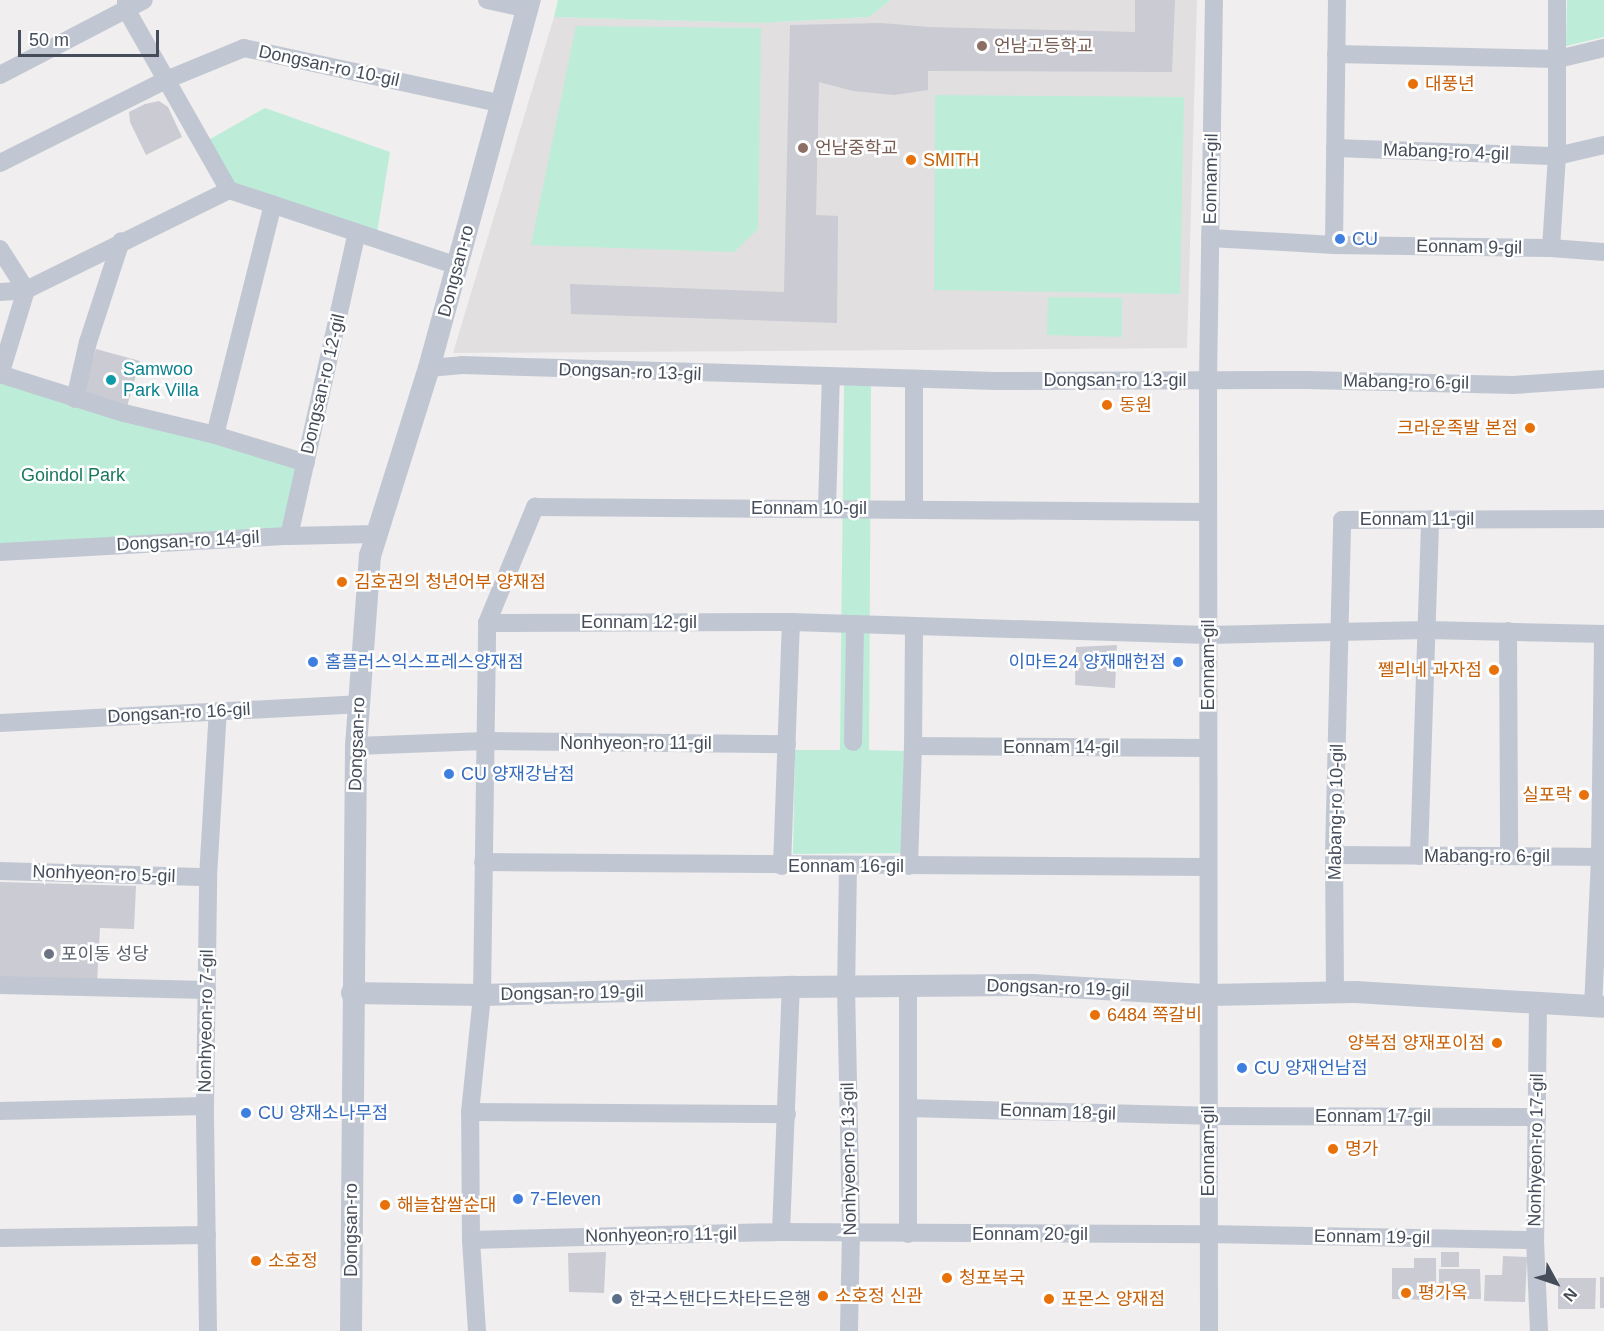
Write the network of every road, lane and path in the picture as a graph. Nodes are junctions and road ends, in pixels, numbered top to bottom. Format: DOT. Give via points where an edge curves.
graph roads {
  1 [pos="144,0"];
  2 [pos="487,0"];
  3 [pos="1214,0"];
  4 [pos="1337,0"];
  5 [pos="1557,0"];
  6 [pos="529,4"];
  7 [pos="126,5"];
  8 [pos="1604,48"];
  9 [pos="1336,54"];
  10 [pos="1558,59"];
  11 [pos="0,75"];
  12 [pos="166,80"];
  13 [pos="502,104"];
  14 [pos="1604,145"];
  15 [pos="1335,148"];
  16 [pos="1557,156"];
  17 [pos="0,163"];
  18 [pos="229,190"];
  19 [pos="273,204"];
  20 [pos="357,233"];
  21 [pos="1210,238"];
  22 [pos="121,241"];
  23 [pos="1334,245"];
  24 [pos="1551,248"];
  25 [pos="0,249"];
  26 [pos="1604,252"];
  27 [pos="457,266"];
  28 [pos="26,290"];
  29 [pos="0,292"];
  30 [pos="429,368"];
  31 [pos="0,375"];
  32 [pos="831,378"];
  33 [pos="914,379"];
  34 [pos="1604,379"];
  35 [pos="1208,380"];
  36 [pos="75,399"];
  37 [pos="215,435"];
  38 [pos="306,463"];
  39 [pos="827,508"];
  40 [pos="914,509"];
  41 [pos="1208,512"];
  42 [pos="1430,519"];
  43 [pos="1604,519"];
  44 [pos="376,534"];
  45 [pos="289,536"];
  46 [pos="0,552"];
  47 [pos="487,622"];
  48 [pos="791,622"];
  49 [pos="855,624"];
  50 [pos="914,626"];
  51 [pos="1426,630"];
  52 [pos="1508,631"];
  53 [pos="1340,632"];
  54 [pos="1604,634"];
  55 [pos="1208,635"];
  56 [pos="357,704"];
  57 [pos="218,711"];
  58 [pos="0,723"];
  59 [pos="484,741"];
  60 [pos="853,742"];
  61 [pos="787,744"];
  62 [pos="356,746"];
  63 [pos="913,746"];
  64 [pos="1208,748"];
  65 [pos="1334,855"];
  66 [pos="1419,856"];
  67 [pos="1509,856"];
  68 [pos="1602,857"];
  69 [pos="483,862"];
  70 [pos="782,866"];
  71 [pos="848,866"];
  72 [pos="909,866"];
  73 [pos="1208,867"];
  74 [pos="0,871"];
  75 [pos="208,877"];
  76 [pos="0,985"];
  77 [pos="908,986"];
  78 [pos="791,987"];
  79 [pos="846,987"];
  80 [pos="207,990"];
  81 [pos="1335,992"];
  82 [pos="352,993"];
  83 [pos="1209,994"];
  84 [pos="482,995"];
  85 [pos="1538,1005"];
  86 [pos="1598,1007"];
  87 [pos="205,1106"];
  88 [pos="908,1108"];
  89 [pos="0,1111"];
  90 [pos="470,1112"];
  91 [pos="787,1114"];
  92 [pos="1208,1116"];
  93 [pos="1537,1117"];
  94 [pos="782,1232"];
  95 [pos="850,1233"];
  96 [pos="908,1234"];
  97 [pos="1209,1234"];
  98 [pos="207,1235"];
  99 [pos="0,1238"];
  100 [pos="471,1240"];
  101 [pos="1535,1240"];
  102 [pos="208,1331"];
  103 [pos="351,1331"];
  104 [pos="477,1331"];
  105 [pos="849,1331"];
  106 [pos="1209,1331"];
  107 [pos="1539,1331"];
  1 -- 7 [label="street"];
  2 -- 6 [label="street"];
  3 -- 21 [label="street, Eonnam-gil"];
  4 -- 9 [label="street"];
  5 -- 10 [label="street"];
  6 -- 13 [label="street, Dongsan-ro"];
  7 -- 11 [label="street"];
  7 -- 12 [label="street"];
  8 -- 10 [label="street"];
  9 -- 10 [label="street"];
  9 -- 15 [label="street"];
  10 -- 16 [label="street"];
  12 -- 13 [label="street, Dongsan-ro 10-gil" via="244,48"];
  12 -- 17 [label="street, Dongsan-ro 10-gil"];
  12 -- 18 [label="street"];
  13 -- 27 [label="street, Dongsan-ro"];
  14 -- 16 [label="street"];
  15 -- 16 [label="street, Mabang-ro 4-gil"];
  15 -- 23 [label="street"];
  16 -- 24 [label="street"];
  18 -- 19 [label="street"];
  18 -- 22 [label="street"];
  19 -- 20 [label="street"];
  19 -- 37 [label="street"];
  20 -- 27 [label="street"];
  20 -- 38 [label="street, Dongsan-ro 12-gil"];
  21 -- 23 [label="street, Eonnam 9-gil"];
  21 -- 35 [label="street, Eonnam-gil"];
  22 -- 28 [label="street"];
  22 -- 36 [label="street" via="88,342"];
  23 -- 24 [label="street, Eonnam 9-gil"];
  24 -- 26 [label="street, Eonnam 9-gil"];
  25 -- 28 [label="street"];
  27 -- 30 [label="street, Dongsan-ro"];
  28 -- 29 [label="street"];
  28 -- 31 [label="street"];
  30 -- 32 [label="street, Dongsan-ro 13-gil" via="462,365"];
  30 -- 44 [label="street, Dongsan-ro"];
  31 -- 36 [label="street"];
  32 -- 33 [label="street, Dongsan-ro 13-gil"];
  32 -- 39 [label="street"];
  33 -- 35 [label="street, Dongsan-ro 13-gil"];
  33 -- 40 [label="street"];
  34 -- 35 [label="street, Mabang-ro 6-gil" via="1513,385"];
  35 -- 41 [label="street, Eonnam-gil"];
  36 -- 37 [label="street"];
  37 -- 38 [label="street"];
  38 -- 45 [label="street, Dongsan-ro 12-gil"];
  39 -- 40 [label="street, Eonnam 10-gil"];
  39 -- 47 [label="street, Eonnam 10-gil" via="535,507"];
  40 -- 41 [label="street, Eonnam 10-gil"];
  41 -- 55 [label="street, Eonnam-gil"];
  42 -- 43 [label="street, Eonnam 11-gil"];
  42 -- 51 [label="street"];
  42 -- 53 [label="street, Eonnam 11-gil" via="1342,520"];
  44 -- 45 [label="street, Dongsan-ro 14-gil"];
  44 -- 56 [label="street, Dongsan-ro" via="370,556"];
  45 -- 46 [label="street, Dongsan-ro 14-gil"];
  47 -- 48 [label="street, Eonnam 12-gil"];
  47 -- 59 [label="street"];
  48 -- 49 [label="street, Eonnam 12-gil"];
  48 -- 61 [label="street"];
  49 -- 50 [label="street, Eonnam 12-gil"];
  49 -- 60 [label="street"];
  50 -- 55 [label="street, Eonnam 12-gil"];
  50 -- 63 [label="street"];
  51 -- 52 [label="street"];
  51 -- 53 [label="street"];
  51 -- 66 [label="street"];
  52 -- 54 [label="street"];
  52 -- 67 [label="street"];
  53 -- 55 [label="street"];
  53 -- 65 [label="street, Mabang-ro 10-gil"];
  54 -- 68 [label="street"];
  55 -- 64 [label="street, Eonnam-gil"];
  56 -- 57 [label="street, Dongsan-ro 16-gil"];
  56 -- 62 [label="street, Dongsan-ro"];
  57 -- 58 [label="street, Dongsan-ro 16-gil"];
  57 -- 75 [label="street, Nonhyeon-ro 7-gil"];
  59 -- 61 [label="street, Nonhyeon-ro 11-gil"];
  59 -- 62 [label="street, Nonhyeon-ro 11-gil"];
  59 -- 69 [label="street"];
  61 -- 70 [label="street"];
  62 -- 82 [label="street, Dongsan-ro"];
  63 -- 64 [label="street, Eonnam 14-gil"];
  63 -- 72 [label="street"];
  64 -- 73 [label="street, Eonnam-gil"];
  65 -- 66 [label="street, Mabang-ro 6-gil"];
  65 -- 81 [label="street, Mabang-ro 10-gil"];
  66 -- 67 [label="street, Mabang-ro 6-gil"];
  67 -- 68 [label="street, Mabang-ro 6-gil"];
  68 -- 86 [label="street"];
  69 -- 70 [label="street, Eonnam 16-gil"];
  69 -- 84 [label="street"];
  70 -- 71 [label="street, Eonnam 16-gil"];
  71 -- 72 [label="street, Eonnam 16-gil"];
  71 -- 79 [label="street"];
  72 -- 73 [label="street, Eonnam 16-gil"];
  73 -- 83 [label="street, Eonnam-gil"];
  74 -- 75 [label="street, Nonhyeon-ro 5-gil"];
  75 -- 80 [label="street, Nonhyeon-ro 7-gil"];
  76 -- 80 [label="street"];
  77 -- 79 [label="street, Dongsan-ro 19-gil"];
  77 -- 83 [label="street, Dongsan-ro 19-gil" via="1033,986"];
  77 -- 88 [label="street"];
  78 -- 79 [label="street, Dongsan-ro 19-gil"];
  78 -- 84 [label="street, Dongsan-ro 19-gil"];
  78 -- 91 [label="street"];
  79 -- 95 [label="street, Nonhyeon-ro 13-gil"];
  80 -- 87 [label="street, Nonhyeon-ro 7-gil"];
  81 -- 83 [label="street"];
  81 -- 85 [label="street"];
  82 -- 84 [label="street, Dongsan-ro 19-gil"];
  82 -- 103 [label="street, Dongsan-ro"];
  83 -- 92 [label="street, Eonnam-gil"];
  84 -- 90 [label="street"];
  85 -- 86 [label="street"];
  85 -- 93 [label="street, Nonhyeon-ro 17-gil"];
  87 -- 89 [label="street"];
  87 -- 98 [label="street, Nonhyeon-ro 7-gil"];
  88 -- 92 [label="street, Eonnam 18-gil"];
  88 -- 96 [label="street"];
  90 -- 91 [label="street"];
  90 -- 100 [label="street"];
  91 -- 94 [label="street"];
  92 -- 93 [label="street, Eonnam 17-gil"];
  92 -- 97 [label="street, Eonnam-gil"];
  93 -- 101 [label="street, Nonhyeon-ro 17-gil"];
  94 -- 95 [label="street, Nonhyeon-ro 11-gil"];
  94 -- 100 [label="street, Nonhyeon-ro 11-gil"];
  95 -- 96 [label="street, Eonnam 20-gil"];
  95 -- 105 [label="street, Nonhyeon-ro 13-gil"];
  96 -- 97 [label="street, Eonnam 20-gil"];
  97 -- 101 [label="street, Eonnam 19-gil"];
  97 -- 106 [label="street, Eonnam-gil"];
  98 -- 99 [label="street"];
  98 -- 102 [label="street, Nonhyeon-ro 7-gil"];
  100 -- 104 [label="street"];
  101 -- 107 [label="street, Nonhyeon-ro 17-gil"];
}
